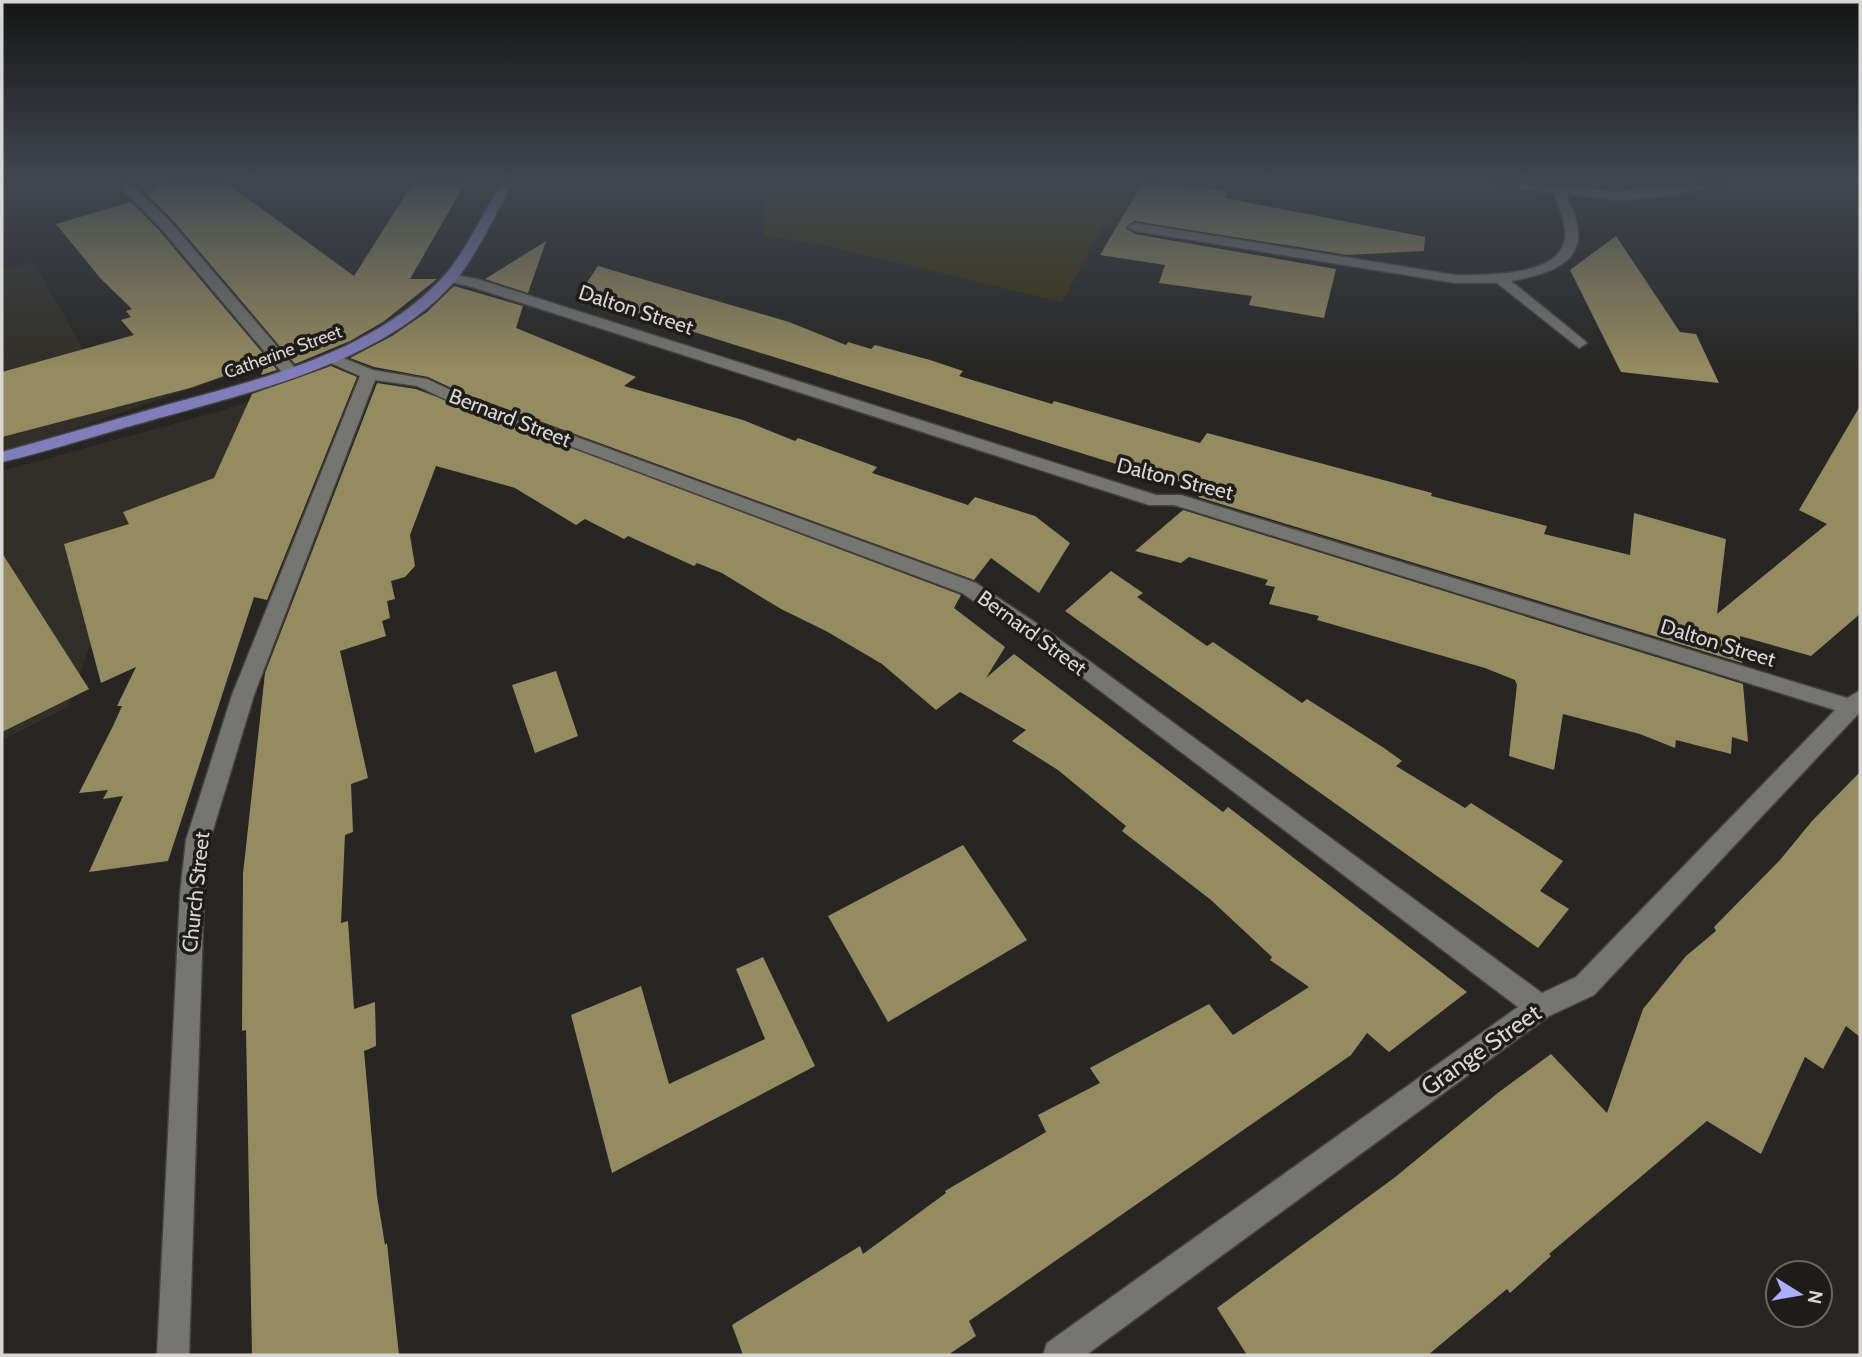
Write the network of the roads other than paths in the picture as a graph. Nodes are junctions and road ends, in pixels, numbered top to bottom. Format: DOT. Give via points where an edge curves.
graph roads {
  1 [pos="181,243"];
  2 [pos="471,243"];
  3 [pos="1234,243"];
  4 [pos="1570,243"];
  5 [pos="450,278"];
  6 [pos="1500,279"];
  7 [pos="1579,343"];
  8 [pos="331,358"];
  9 [pos="291,373"];
  10 [pos="369,374"];
  11 [pos="2,457"];
  12 [pos="1856,703"];
  13 [pos="1540,1007"];
  14 [pos="173,1355"];
  15 [pos="1059,1355"];
  1 -- 9 [label="street"];
  2 -- 5 [label="main road, Catherine Street"];
  3 -- 6 [label="street" via="1431,276"];
  4 -- 6 [label="street" via="1568,252 1546,268"];
  5 -- 8 [label="main road, Catherine Street" via="408,314"];
  5 -- 12 [label="street, Dalton Street" via="1155,501 1175,499"];
  6 -- 7 [label="street"];
  8 -- 9 [label="main road, Catherine Street"];
  8 -- 10 [label="street, Bernard Street"];
  9 -- 11 [label="main road, Catherine Street"];
  10 -- 13 [label="street, Bernard Street" via="421,382 969,588 1044,638"];
  10 -- 14 [label="street, Church Street" via="243,695 198,839"];
  12 -- 13 [label="street, Grange Street" via="1586,986"];
  13 -- 15 [label="street, Grange Street"];
}
